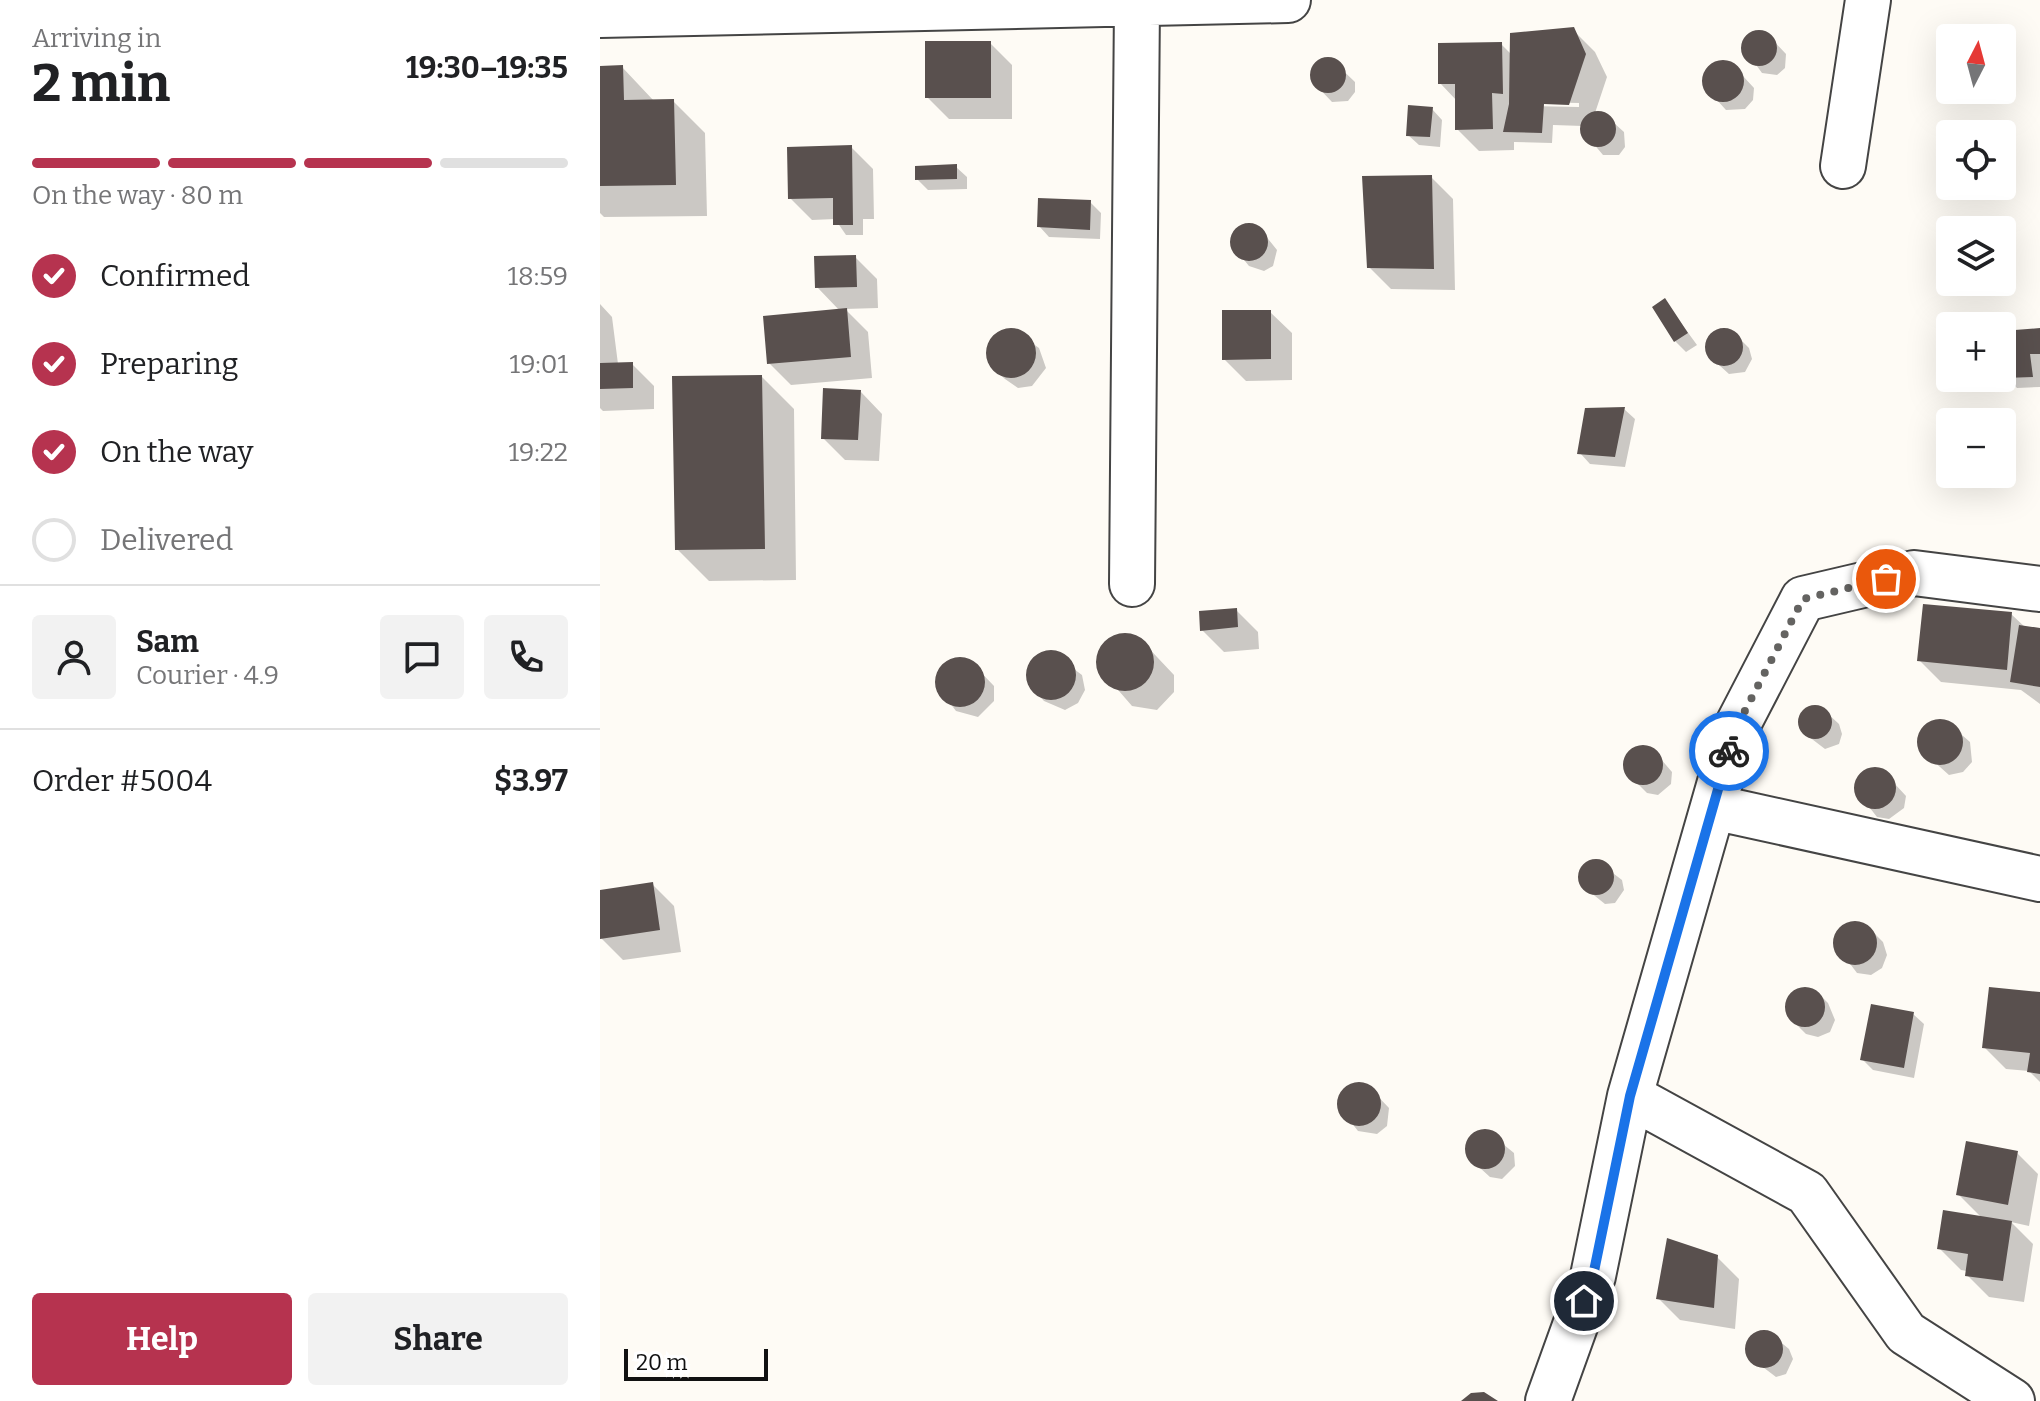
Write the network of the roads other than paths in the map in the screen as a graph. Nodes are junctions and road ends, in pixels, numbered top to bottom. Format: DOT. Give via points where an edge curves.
graph roads {
  1 [pos="1288,0"];
  2 [pos="1868,0"];
  3 [pos="1137,3"];
  4 [pos="600,15"];
  5 [pos="1843,166"];
  6 [pos="1132,584"];
  7 [pos="2040,589"];
  8 [pos="1713,807"];
  9 [pos="2040,879"];
  10 [pos="1630,1096"];
  11 [pos="1548,1401"];
  12 [pos="2012,1401"];
  1 -- 3 [label="street"];
  2 -- 5 [label="street"];
  3 -- 4 [label="street"];
  3 -- 6 [label="street"];
  7 -- 8 [label="street" via="1914,573 1803,599 1735,730"];
  8 -- 9 [label="street"];
  8 -- 10 [label="street"];
  10 -- 11 [label="street" via="1593,1276"];
  10 -- 12 [label="street" via="1807,1193 1906,1333"];
}
